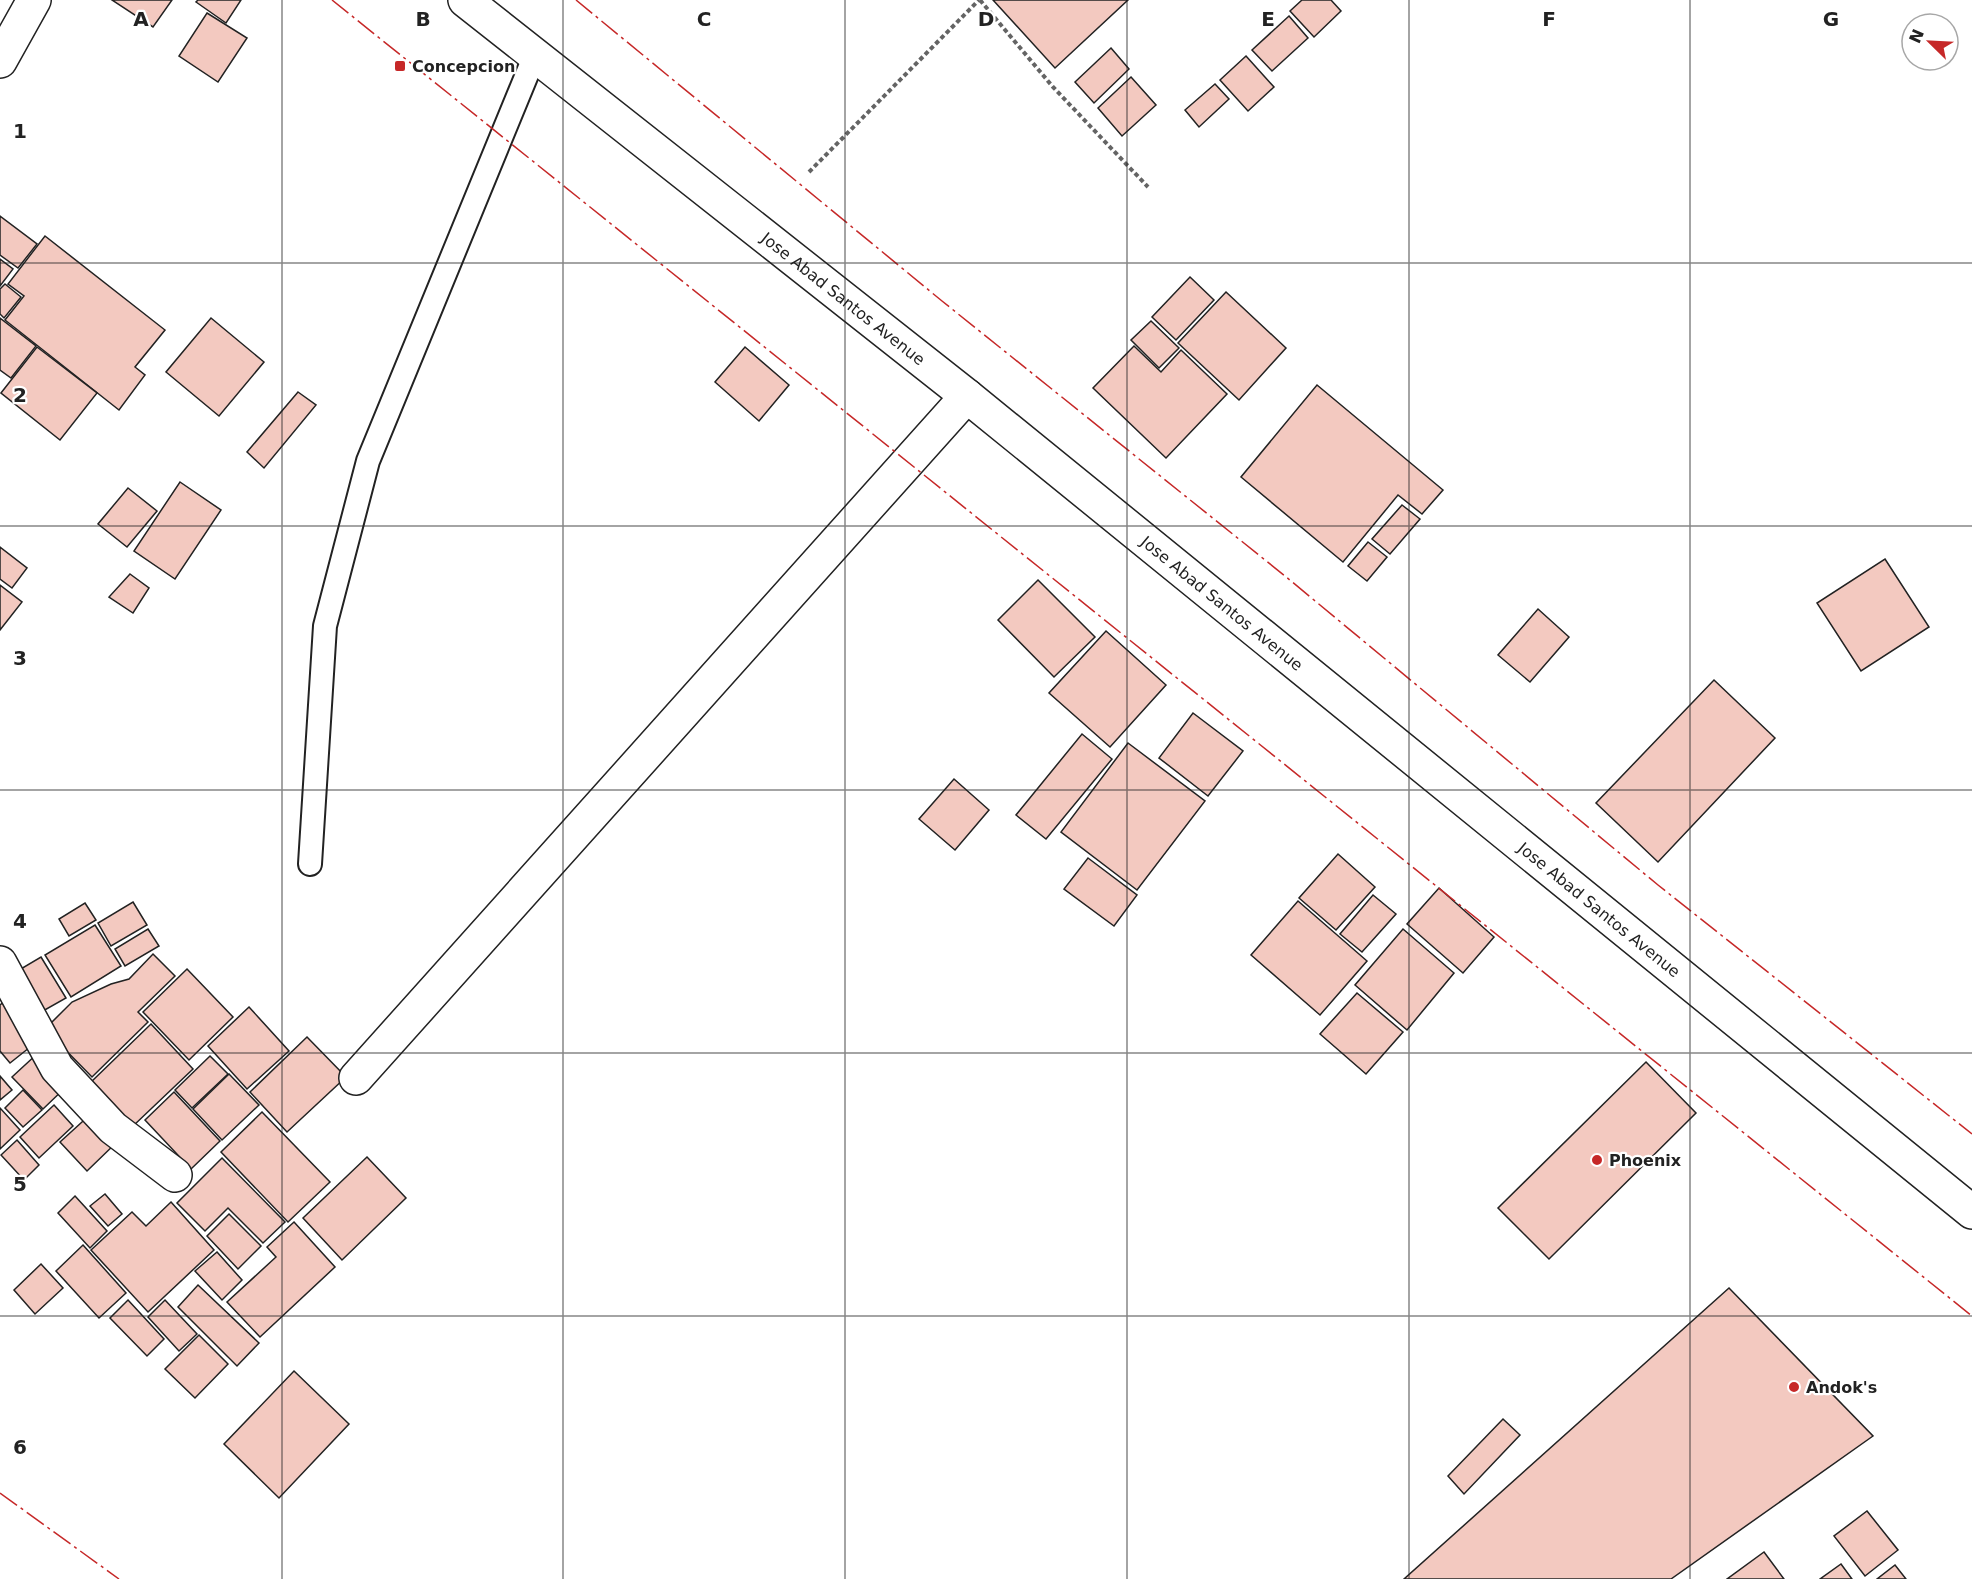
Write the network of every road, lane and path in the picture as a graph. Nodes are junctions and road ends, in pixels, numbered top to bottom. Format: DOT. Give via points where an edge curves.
graph roads {
  1 [pos="34,0"];
  2 [pos="465,0"];
  3 [pos="980,0"];
  4 [pos="535,55"];
  5 [pos="0,61"];
  6 [pos="808,172"];
  7 [pos="1148,188"];
  8 [pos="968,396"];
  9 [pos="310,864"];
  10 [pos="0,963"];
  11 [pos="356,1078"];
  12 [pos="175,1175"];
  13 [pos="1968,1202"];
  1 -- 5 [label="main road"];
  2 -- 4 [label="main road, Jose Abad Santos Avenue"];
  3 -- 6 [label="path"];
  3 -- 7 [label="path" via="1053,87"];
  4 -- 8 [label="main road, Jose Abad Santos Avenue"];
  4 -- 9 [label="lane" via="368,461 325,626"];
  8 -- 11 [label="main road"];
  8 -- 13 [label="main road, Jose Abad Santos Avenue"];
  10 -- 12 [label="main road" via="57,1068 113,1128"];
}
